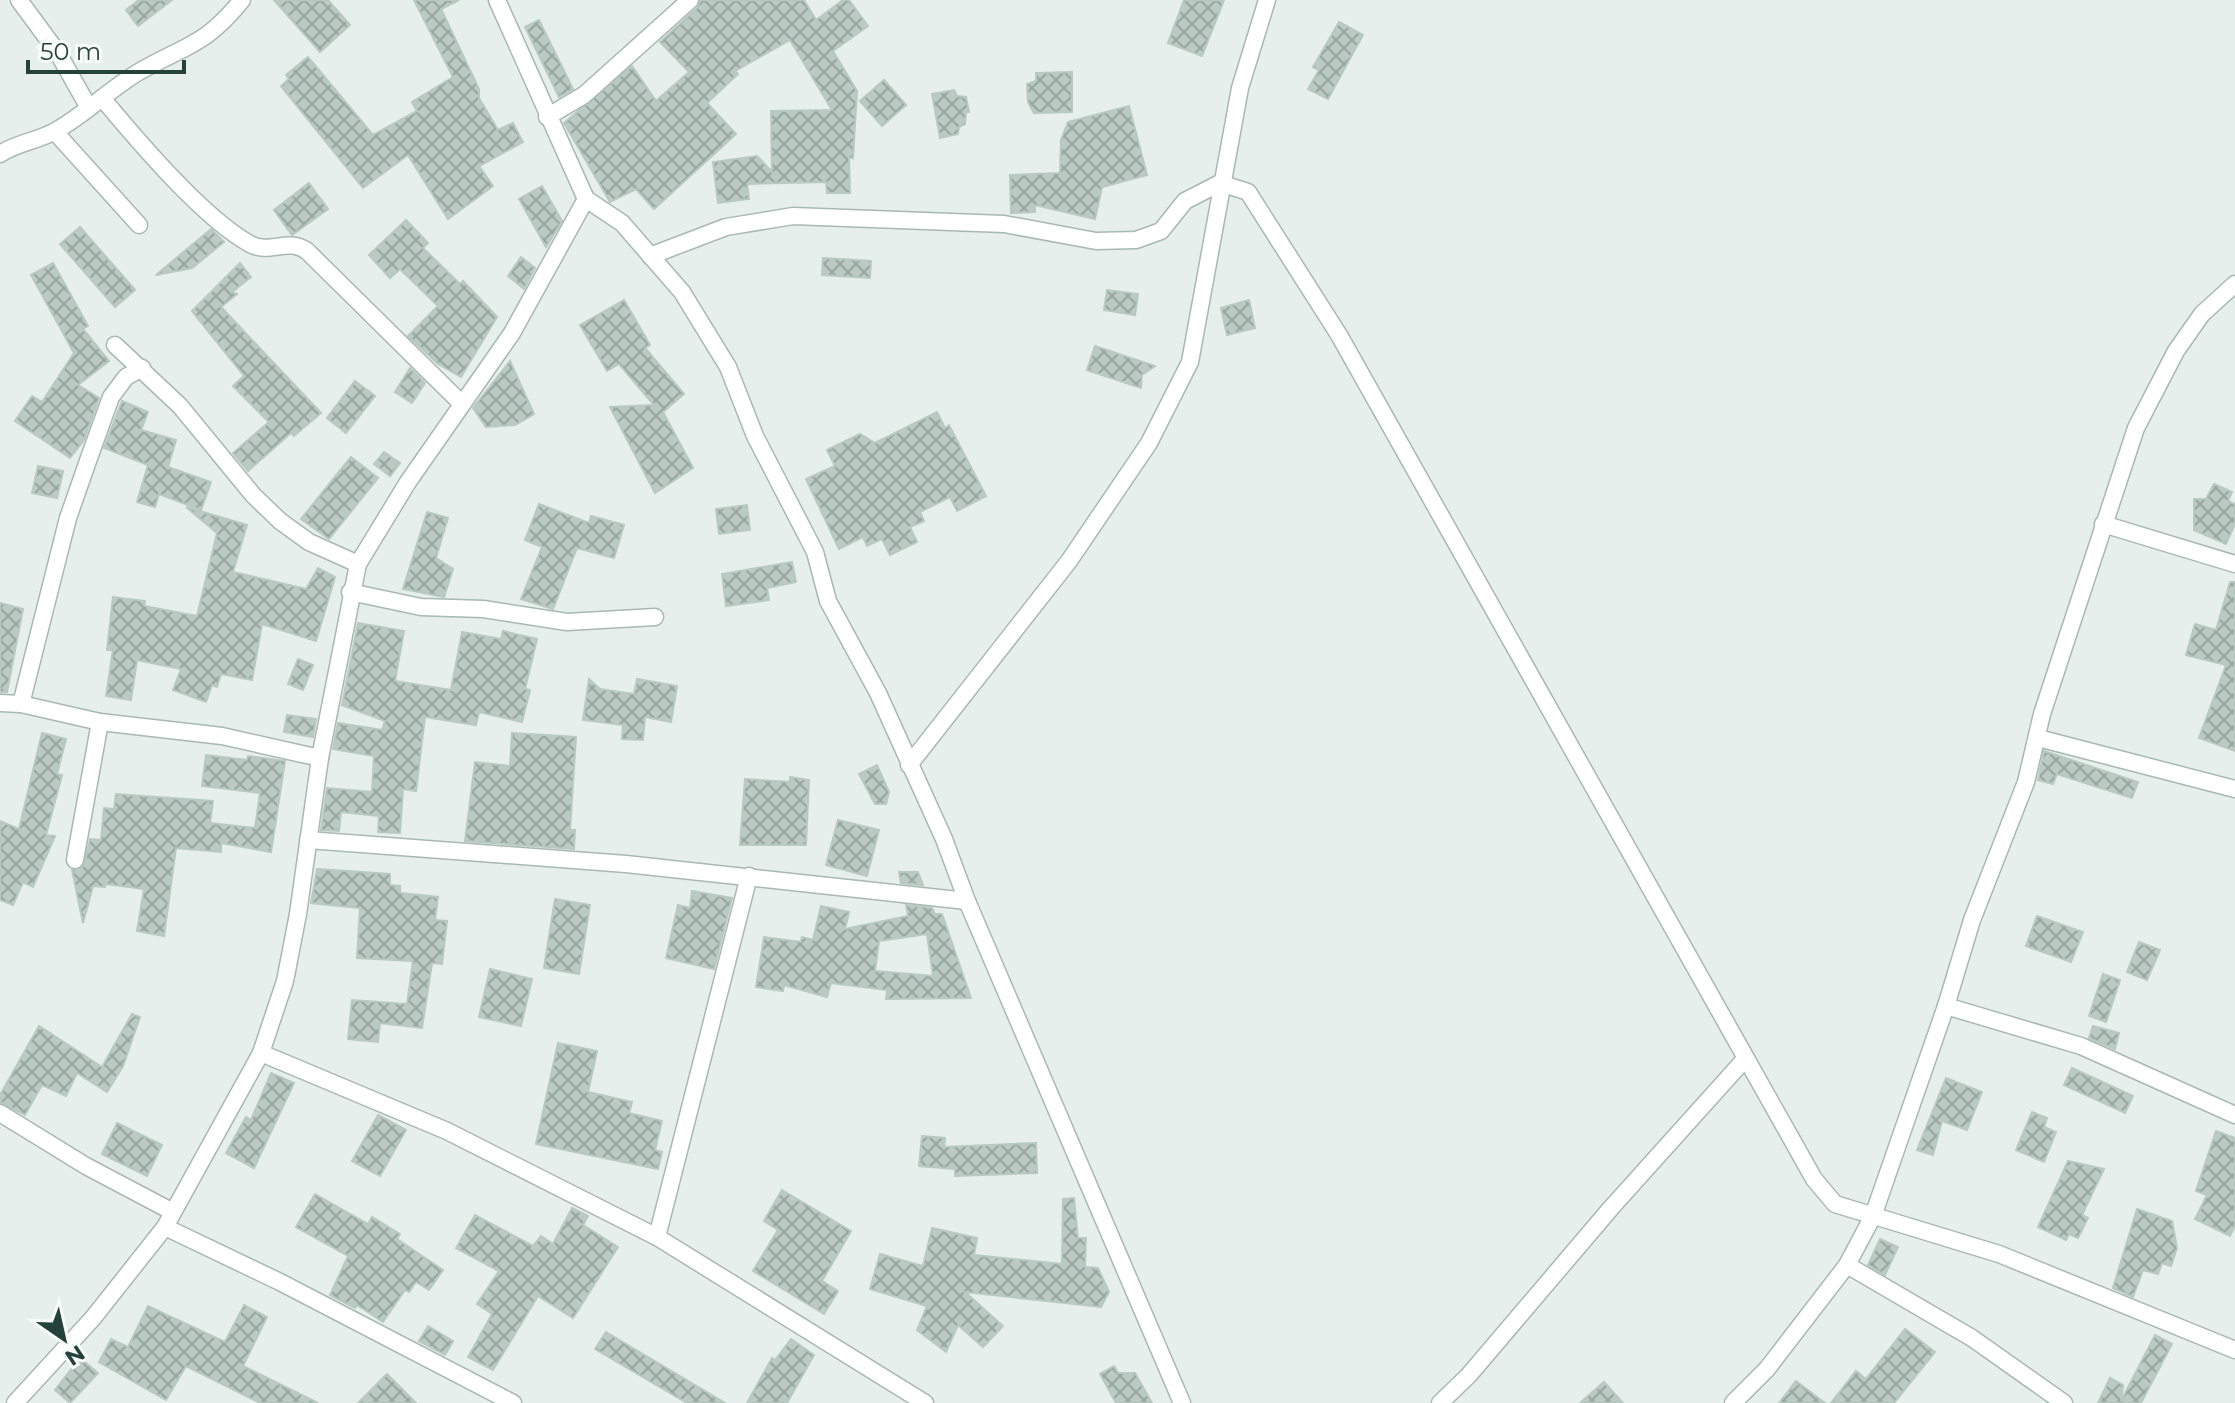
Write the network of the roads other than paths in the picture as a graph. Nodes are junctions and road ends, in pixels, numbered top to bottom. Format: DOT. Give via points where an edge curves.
graph roads {
  1 [pos="19,0"];
  2 [pos="242,0"];
  3 [pos="497,0"];
  4 [pos="690,0"];
  5 [pos="1267,0"];
  6 [pos="95,103"];
  7 [pos="547,117"];
  8 [pos="55,132"];
  9 [pos="0,154"];
  10 [pos="1220,183"];
  11 [pos="586,199"];
  12 [pos="139,225"];
  13 [pos="650,256"];
  14 [pos="2235,284"];
  15 [pos="115,345"];
  16 [pos="142,368"];
  17 [pos="461,403"];
  18 [pos="2103,524"];
  19 [pos="358,564"];
  20 [pos="2235,564"];
  21 [pos="350,592"];
  22 [pos="655,617"];
  23 [pos="0,703"];
  24 [pos="21,704"];
  25 [pos="100,722"];
  26 [pos="2038,738"];
  27 [pos="320,758"];
  28 [pos="909,765"];
  29 [pos="2235,789"];
  30 [pos="308,840"];
  31 [pos="75,860"];
  32 [pos="749,876"];
  33 [pos="967,901"];
  34 [pos="1946,1006"];
  35 [pos="261,1053"];
  36 [pos="1745,1059"];
  37 [pos="0,1113"];
  38 [pos="2235,1115"];
  39 [pos="1873,1216"];
  40 [pos="169,1220"];
  41 [pos="657,1237"];
  42 [pos="1847,1265"];
  43 [pos="2235,1350"];
  44 [pos="19,1402"];
  45 [pos="513,1403"];
  46 [pos="925,1403"];
  47 [pos="1182,1403"];
  48 [pos="1440,1403"];
  49 [pos="1733,1403"];
  50 [pos="2064,1403"];
  1 -- 6 [label="street"];
  2 -- 6 [label="street" via="202,41 138,72"];
  3 -- 7 [label="street"];
  4 -- 7 [label="street" via="584,95"];
  5 -- 10 [label="street" via="1240,88"];
  6 -- 8 [label="street"];
  6 -- 17 [label="street" via="246,242 261,250 289,244 307,251"];
  7 -- 11 [label="street"];
  8 -- 9 [label="street"];
  8 -- 12 [label="street"];
  10 -- 13 [label="street" via="1185,201 1161,231 1136,240 1096,241 1004,224 793,216 726,227"];
  10 -- 28 [label="street" via="1190,362 1149,443 1069,561"];
  10 -- 36 [label="street" via="1248,192 1339,335"];
  11 -- 13 [label="street" via="622,223"];
  11 -- 17 [label="street" via="512,333"];
  13 -- 28 [label="street" via="682,292 728,367 755,436 815,552 828,601 878,693"];
  14 -- 18 [label="street" via="2202,314 2176,351 2136,428"];
  15 -- 16 [label="street"];
  16 -- 19 [label="street" via="280,521 309,542"];
  16 -- 24 [label="street" via="126,377 111,397 89,458 68,518"];
  17 -- 19 [label="street"];
  18 -- 20 [label="street"];
  18 -- 26 [label="street"];
  19 -- 21 [label="street"];
  21 -- 22 [label="street" via="421,607 483,609 567,622"];
  21 -- 27 [label="street"];
  23 -- 24 [label="street"];
  24 -- 25 [label="street"];
  25 -- 27 [label="street" via="222,736"];
  25 -- 31 [label="street"];
  26 -- 29 [label="street"];
  26 -- 34 [label="street"];
  27 -- 30 [label="street"];
  28 -- 33 [label="street"];
  30 -- 32 [label="street"];
  30 -- 35 [label="street" via="285,981"];
  32 -- 33 [label="street"];
  32 -- 41 [label="street"];
  33 -- 47 [label="street"];
  34 -- 38 [label="street" via="2081,1046"];
  34 -- 39 [label="street"];
  35 -- 40 [label="street"];
  35 -- 41 [label="street" via="447,1131"];
  36 -- 39 [label="street" via="1814,1179 1835,1204"];
  36 -- 48 [label="street"];
  37 -- 40 [label="street"];
  39 -- 42 [label="street"];
  39 -- 43 [label="street" via="1999,1254"];
  40 -- 44 [label="street"];
  40 -- 45 [label="street"];
  41 -- 46 [label="street"];
  42 -- 49 [label="street" via="1767,1369"];
  42 -- 50 [label="street" via="1972,1338"];
}
